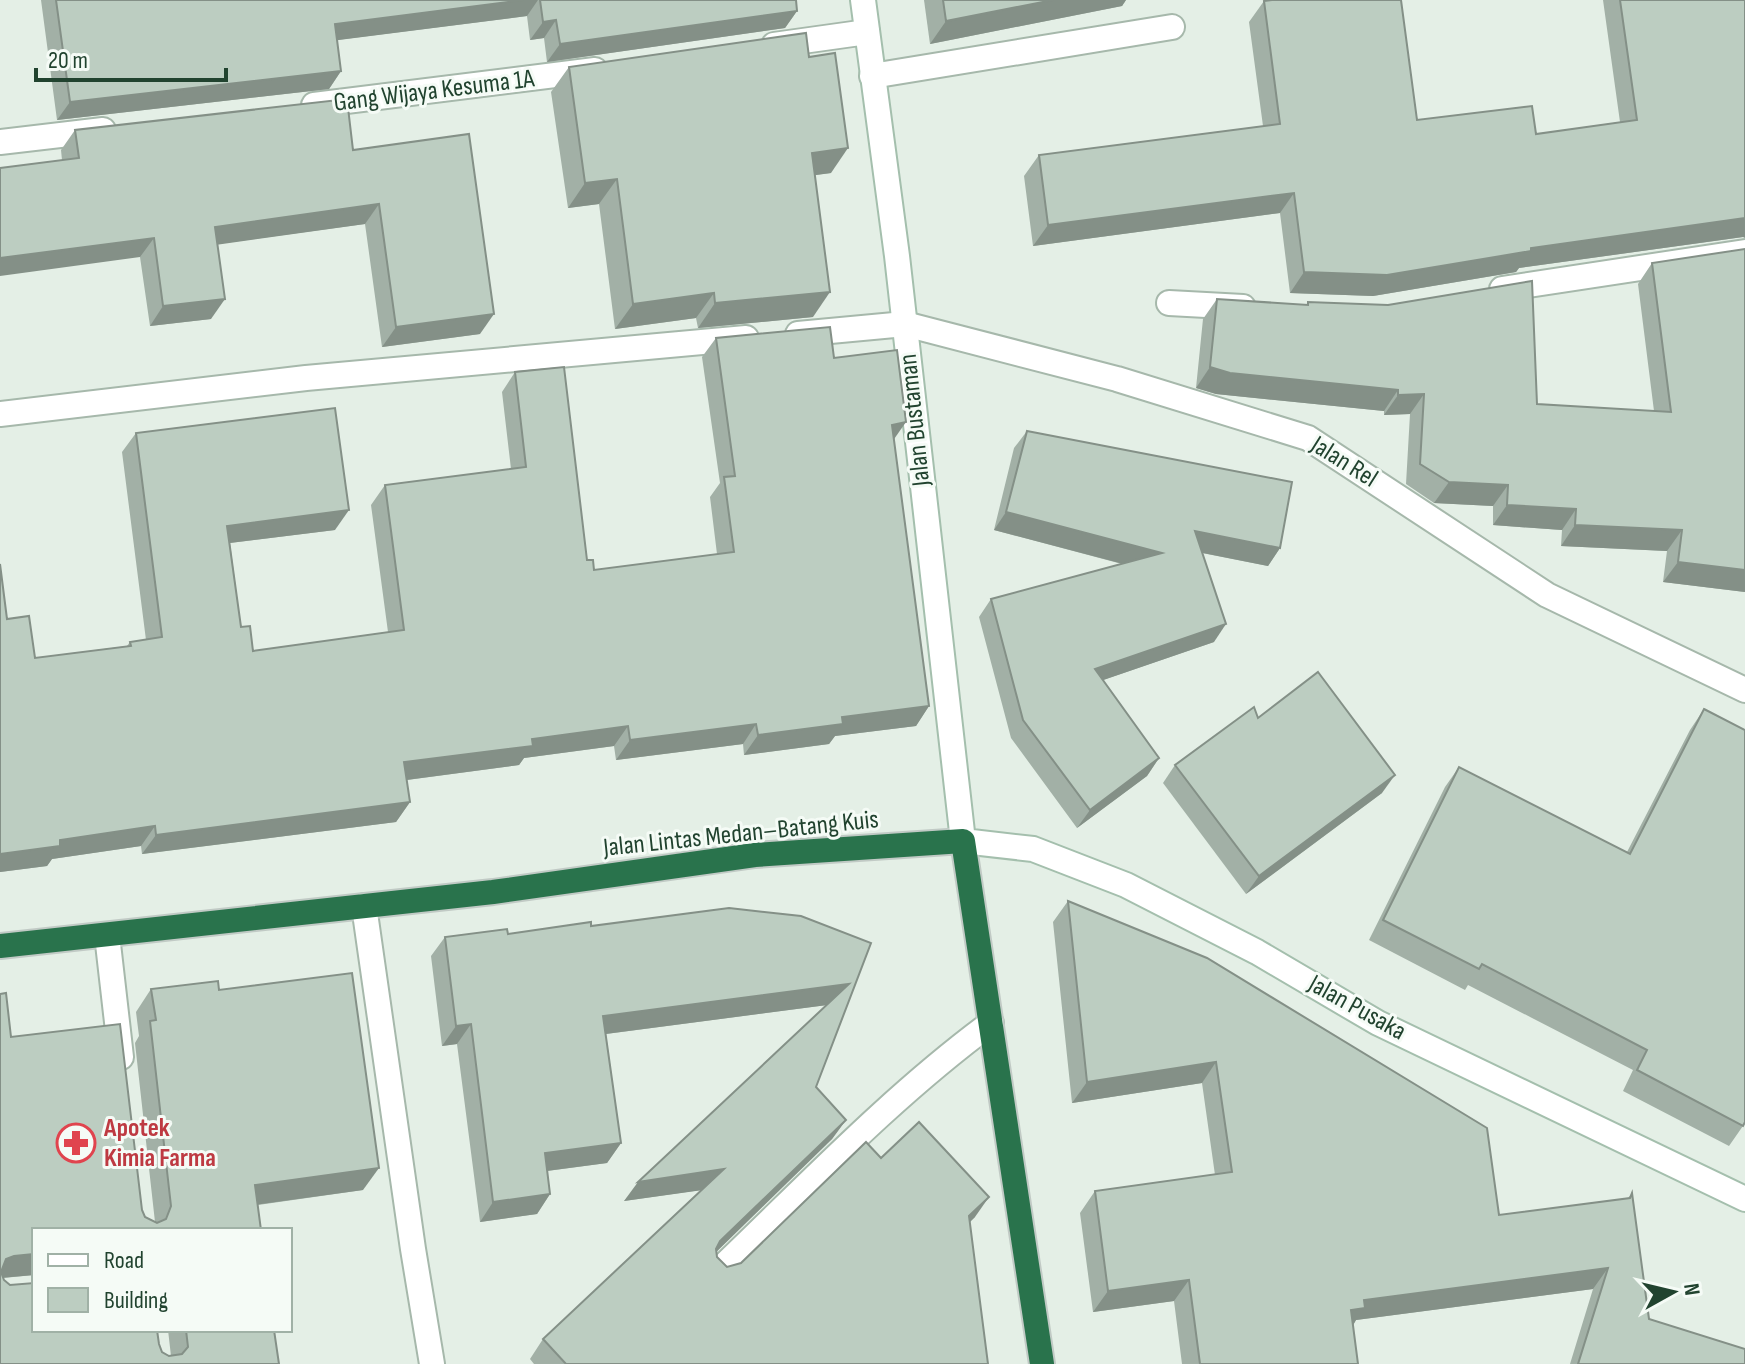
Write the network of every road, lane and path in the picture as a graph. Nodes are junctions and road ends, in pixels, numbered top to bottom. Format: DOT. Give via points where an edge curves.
graph roads {
  1 [pos="863,0"];
  2 [pos="1172,27"];
  3 [pos="867,32"];
  4 [pos="757,47"];
  5 [pos="616,67"];
  6 [pos="872,76"];
  7 [pos="285,109"];
  8 [pos="127,127"];
  9 [pos="0,142"];
  10 [pos="1745,252"];
  11 [pos="1475,294"];
  12 [pos="1169,303"];
  13 [pos="1261,308"];
  14 [pos="905,324"];
  15 [pos="0,414"];
  16 [pos="1745,690"];
  17 [pos="963,841"];
  18 [pos="364,906"];
  19 [pos="107,935"];
  20 [pos="0,946"];
  21 [pos="991,1023"];
  22 [pos="123,1075"];
  23 [pos="1745,1199"];
  24 [pos="717,1272"];
  25 [pos="432,1364"];
  26 [pos="1042,1364"];
  1 -- 3 [label="street, Jalan Bustaman"];
  2 -- 6 [label="street"];
  3 -- 4 [label="street"];
  3 -- 6 [label="street, Jalan Bustaman"];
  5 -- 7 [label="street, Gang Wijaya Kesuma 1A"];
  6 -- 14 [label="street, Jalan Bustaman"];
  8 -- 9 [label="street"];
  10 -- 11 [label="street"];
  12 -- 13 [label="street"];
  14 -- 15 [label="street, Jalan Rel" via="306,378"];
  14 -- 16 [label="street, Jalan Rel" via="1117,379 1308,438 1547,595"];
  14 -- 17 [label="street, Jalan Bustaman"];
  17 -- 18 [label="highway, Jalan Lintas Medan–Batang Kuis" via="755,855"];
  17 -- 21 [label="highway"];
  17 -- 23 [label="street, Jalan Pusaka" via="1033,849 1126,885 1257,952 1378,1023"];
  18 -- 19 [label="highway, Jalan Lintas Medan–Batang Kuis"];
  18 -- 25 [label="street"];
  19 -- 20 [label="highway, Jalan Lintas Medan–Batang Kuis"];
  19 -- 22 [label="street"];
  21 -- 24 [label="street" via="931,1069"];
  21 -- 26 [label="highway"];
}
